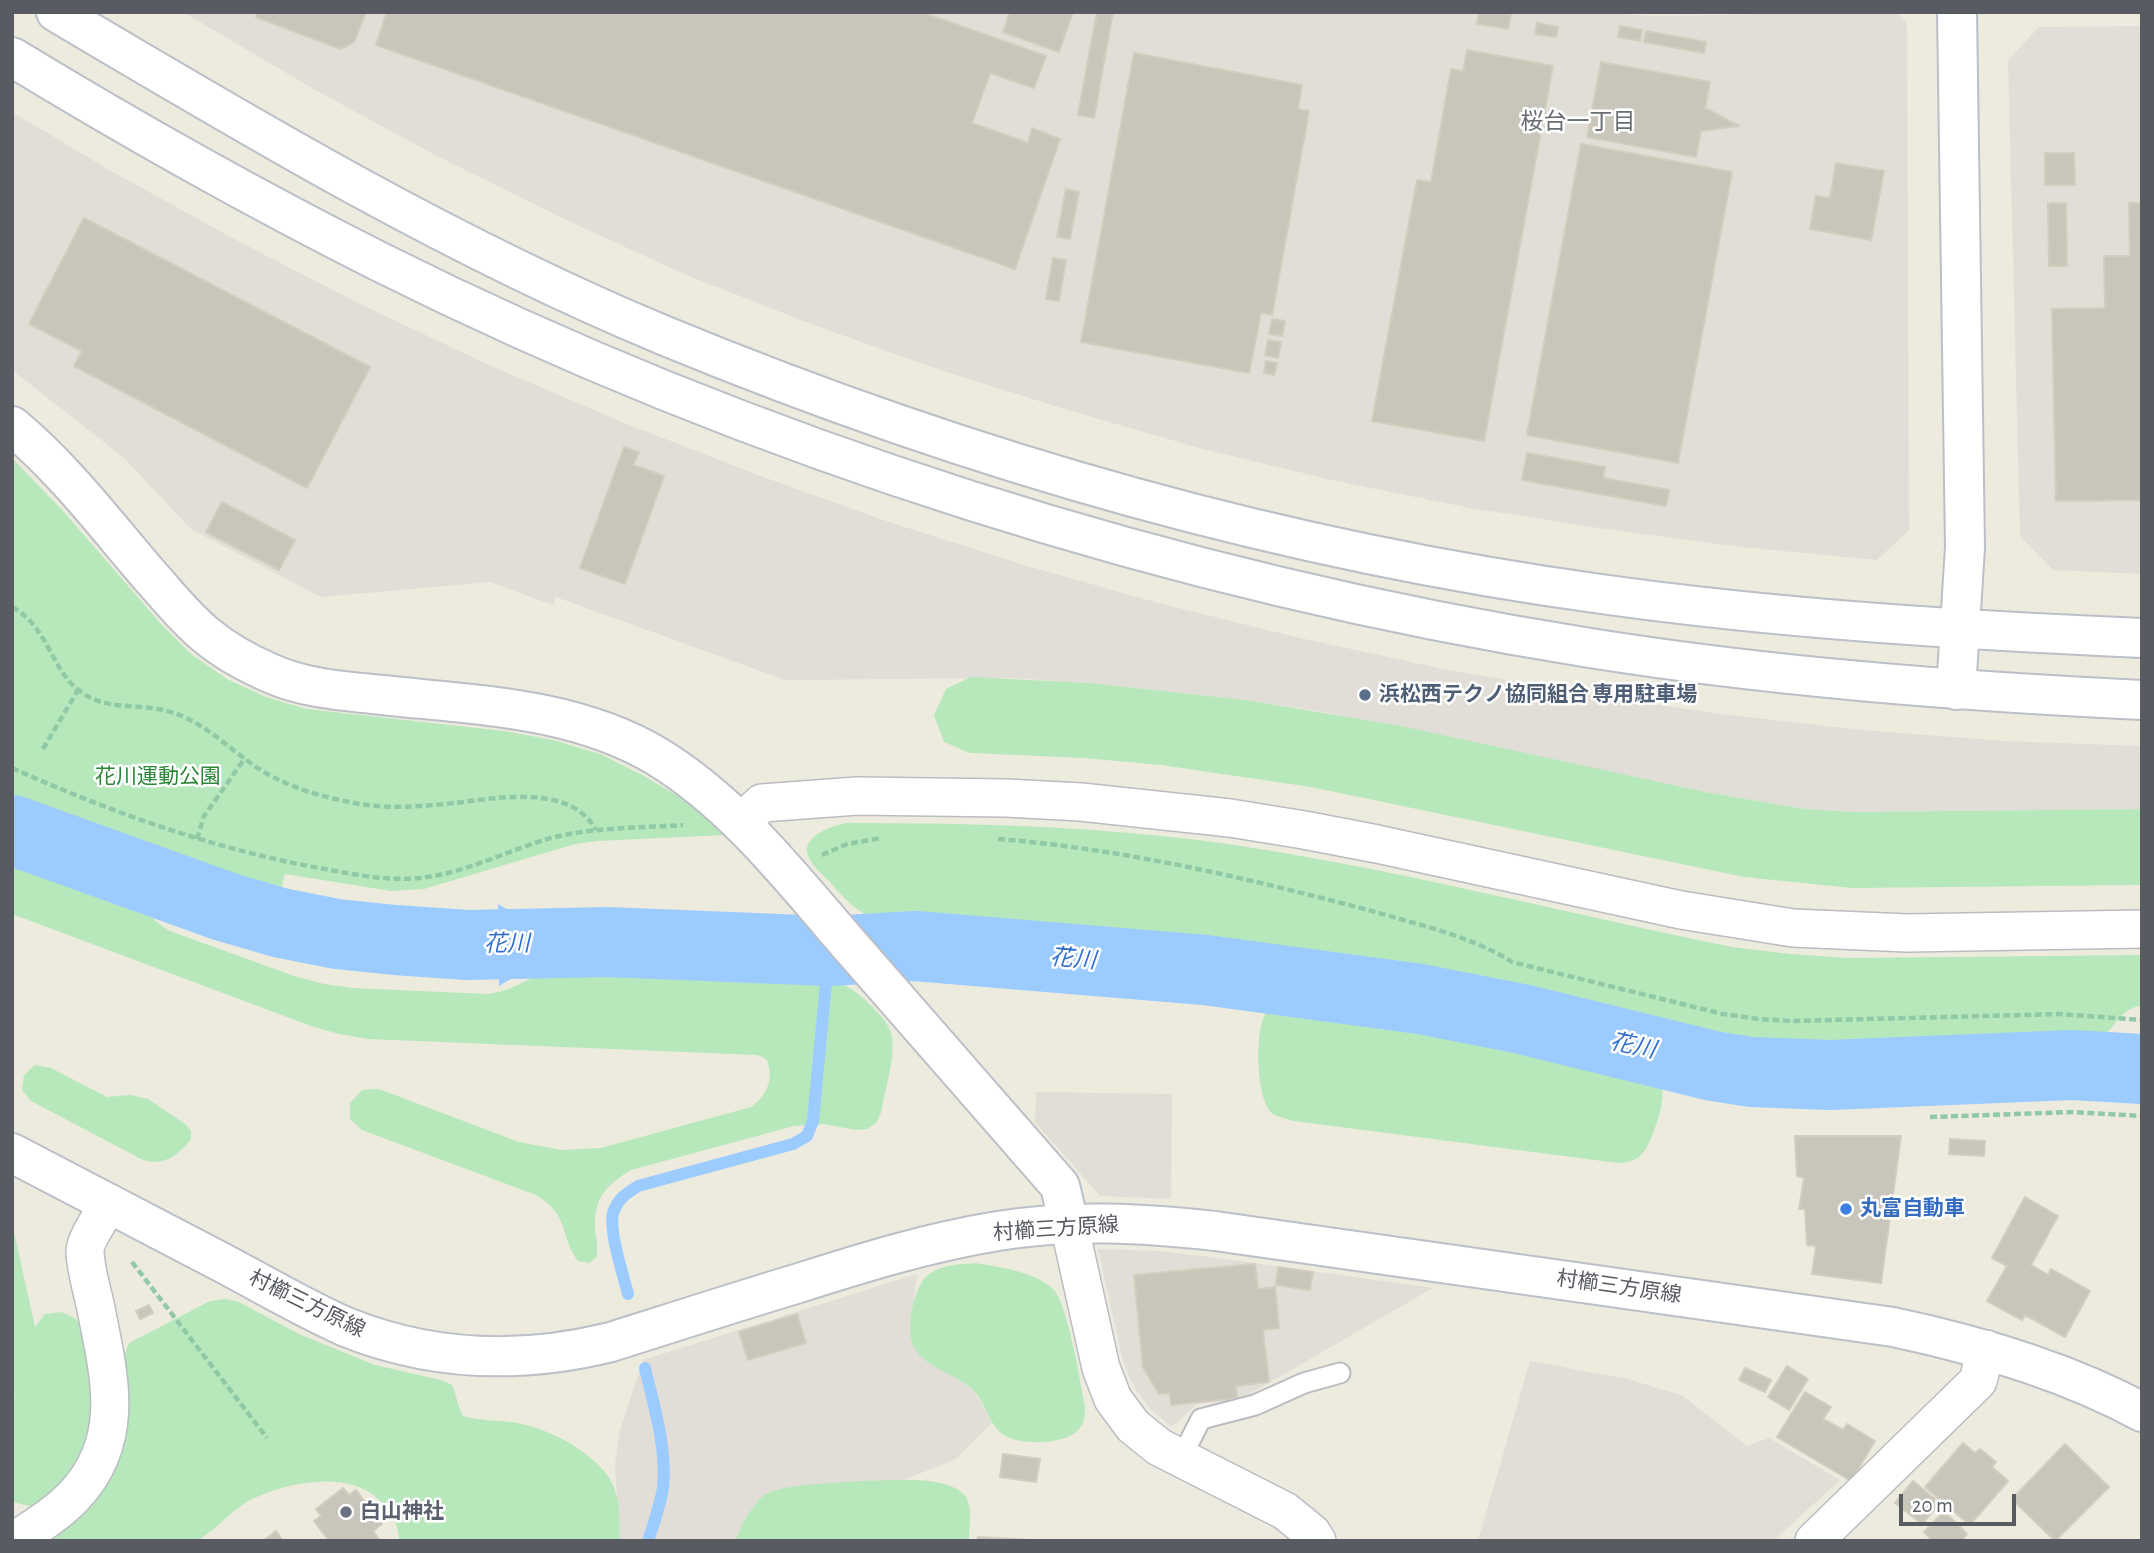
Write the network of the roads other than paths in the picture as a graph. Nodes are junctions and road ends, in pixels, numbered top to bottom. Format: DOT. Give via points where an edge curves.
graph roads {
  1 [pos="57,12"];
  2 [pos="1957,12"];
  3 [pos="12,57"];
  4 [pos="12,426"];
  5 [pos="1960,629"];
  6 [pos="2142,638"];
  7 [pos="1956,690"];
  8 [pos="2142,700"];
  9 [pos="740,823"];
  10 [pos="2142,929"];
  11 [pos="12,1153"];
  12 [pos="109,1203"];
  13 [pos="1069,1224"];
  14 [pos="1986,1349"];
  15 [pos="1340,1374"];
  16 [pos="2142,1412"];
  17 [pos="1181,1458"];
  18 [pos="14,1541"];
  19 [pos="1317,1541"];
  20 [pos="1814,1541"];
  1 -- 5 [label="street" via="285,147 532,275 659,333 919,430 1186,511 1458,571 1733,611"];
  2 -- 5 [label="street" via="1965,547"];
  3 -- 7 [label="street" via="134,131 406,274 640,379 904,478 1173,559 1448,622 1727,667"];
  4 -- 9 [label="street" via="52,464 179,609 239,658 312,686 507,708 559,717 609,733 656,756 699,785"];
  5 -- 6 [label="street"];
  5 -- 7 [label="street"];
  7 -- 8 [label="street"];
  9 -- 10 [label="street" via="762,803 857,796 1081,802 1304,830 1681,910 1793,928 1907,933"];
  9 -- 13 [label="street" via="805,873 903,1006 1060,1186"];
  11 -- 12 [label="street, 村櫛三方原線"];
  12 -- 13 [label="street, 村櫛三方原線" via="346,1326 420,1350 497,1358 574,1351 611,1342 896,1252 1000,1230"];
  12 -- 18 [label="street" via="84,1249 112,1401 107,1435 75,1496"];
  13 -- 14 [label="street, 村櫛三方原線" via="1215,1231 1841,1318"];
  13 -- 17 [label="street" via="1101,1368 1113,1399 1133,1426"];
  14 -- 16 [label="street, 村櫛三方原線"];
  14 -- 20 [label="street" via="1978,1381"];
  15 -- 17 [label="lane" via="1201,1419"];
  17 -- 19 [label="street" via="1286,1511"];
}
